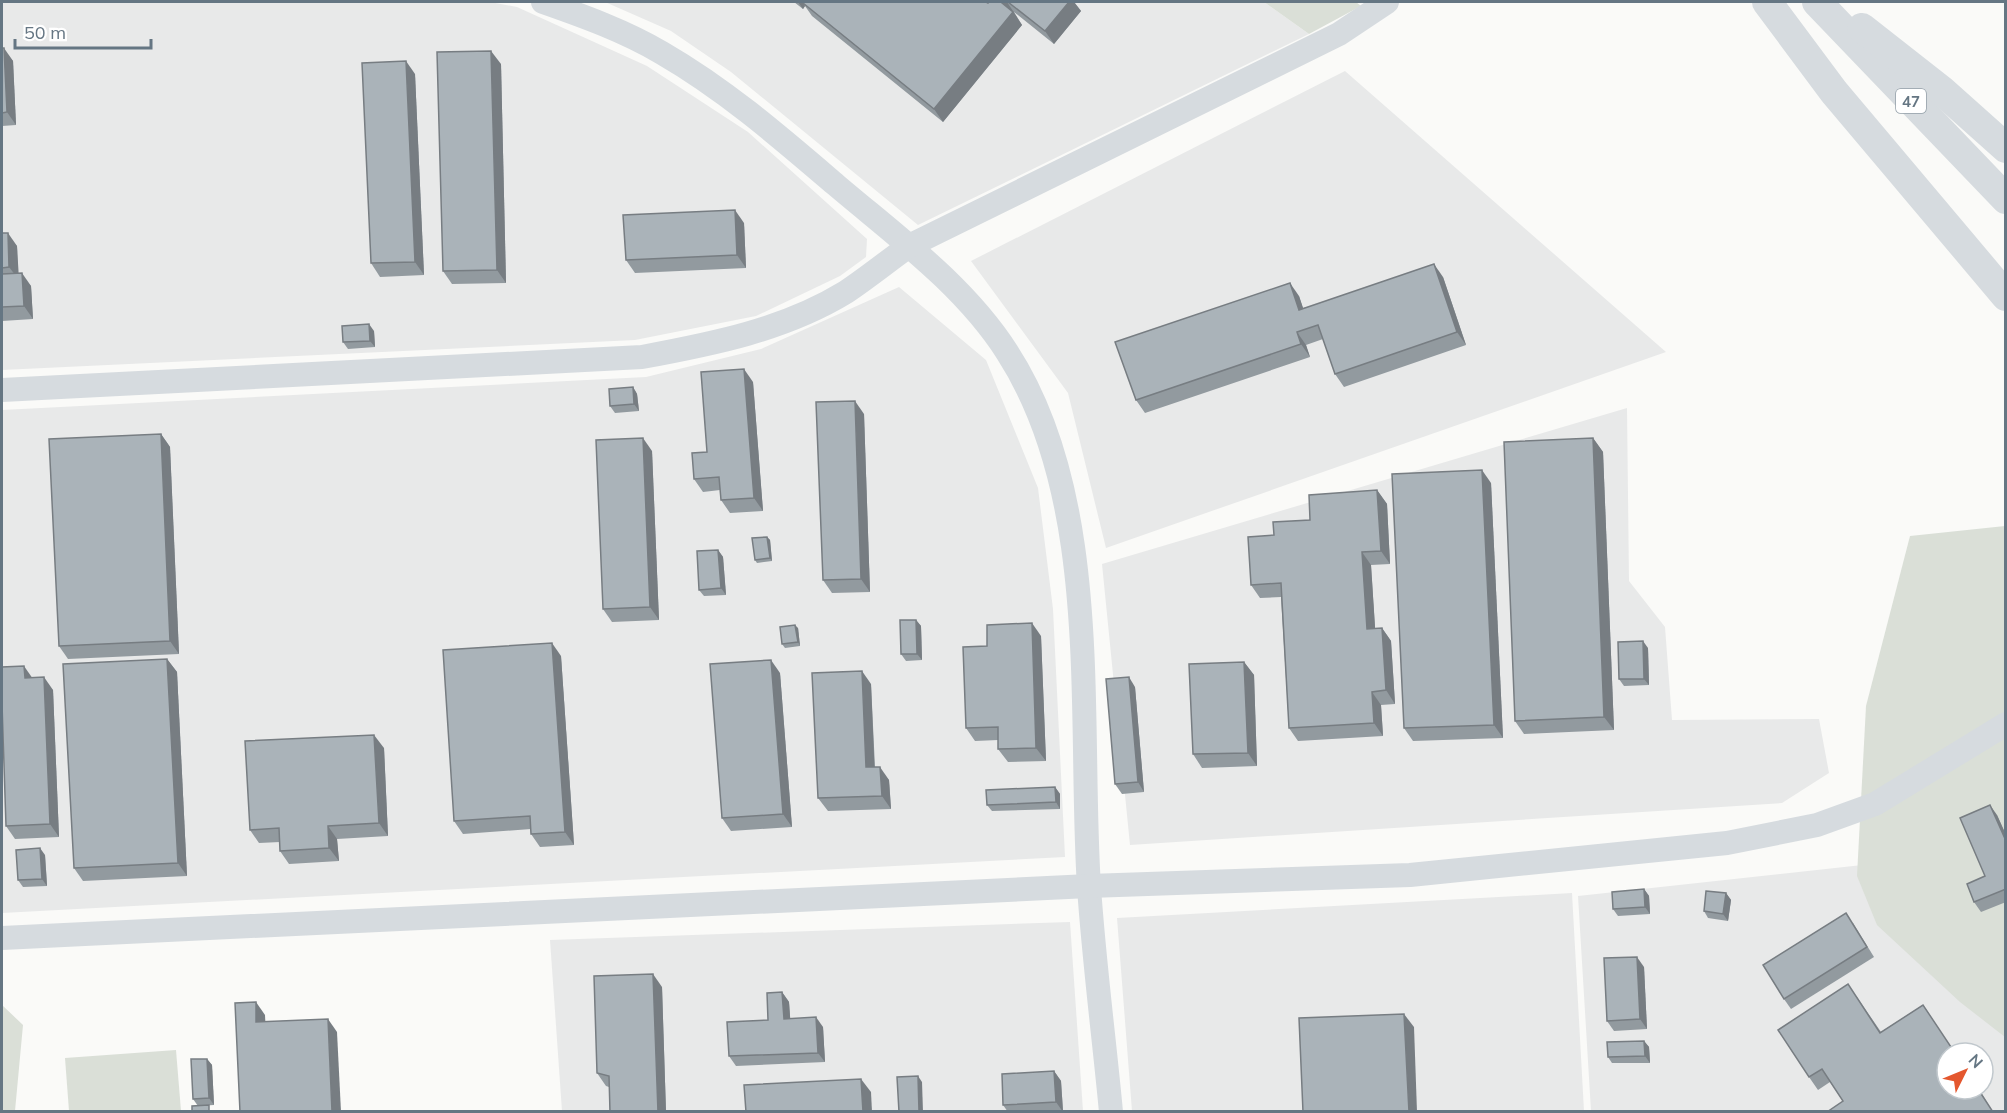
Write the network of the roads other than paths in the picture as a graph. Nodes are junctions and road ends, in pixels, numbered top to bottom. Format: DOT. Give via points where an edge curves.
graph roads {
  1 [pos="543,2"];
  2 [pos="1387,2"];
  3 [pos="1767,2"];
  4 [pos="1817,2"];
  5 [pos="1830,2"];
  6 [pos="2006,148"];
  7 [pos="2006,199"];
  8 [pos="909,246"];
  9 [pos="2006,296"];
  10 [pos="2,390"];
  11 [pos="2006,724"];
  12 [pos="1089,886"];
  13 [pos="2,938"];
  14 [pos="1111,1112"];
  1 -- 8 [label="street" via="588,17 661,52 724,92"];
  2 -- 8 [label="street" via="1339,34"];
  3 -- 9 [label="highway" via="1834,92"];
  4 -- 7 [label="highway, 47"];
  5 -- 6 [label="highway" via="1941,90"];
  8 -- 10 [label="street" via="845,292 787,320 729,340 642,357"];
  8 -- 12 [label="street" via="966,299 1007,351 1039,409 1056,460 1070,526 1082,661"];
  11 -- 12 [label="street" via="1875,804 1817,825 1727,843 1410,875"];
  12 -- 13 [label="street"];
  12 -- 14 [label="street"];
}
